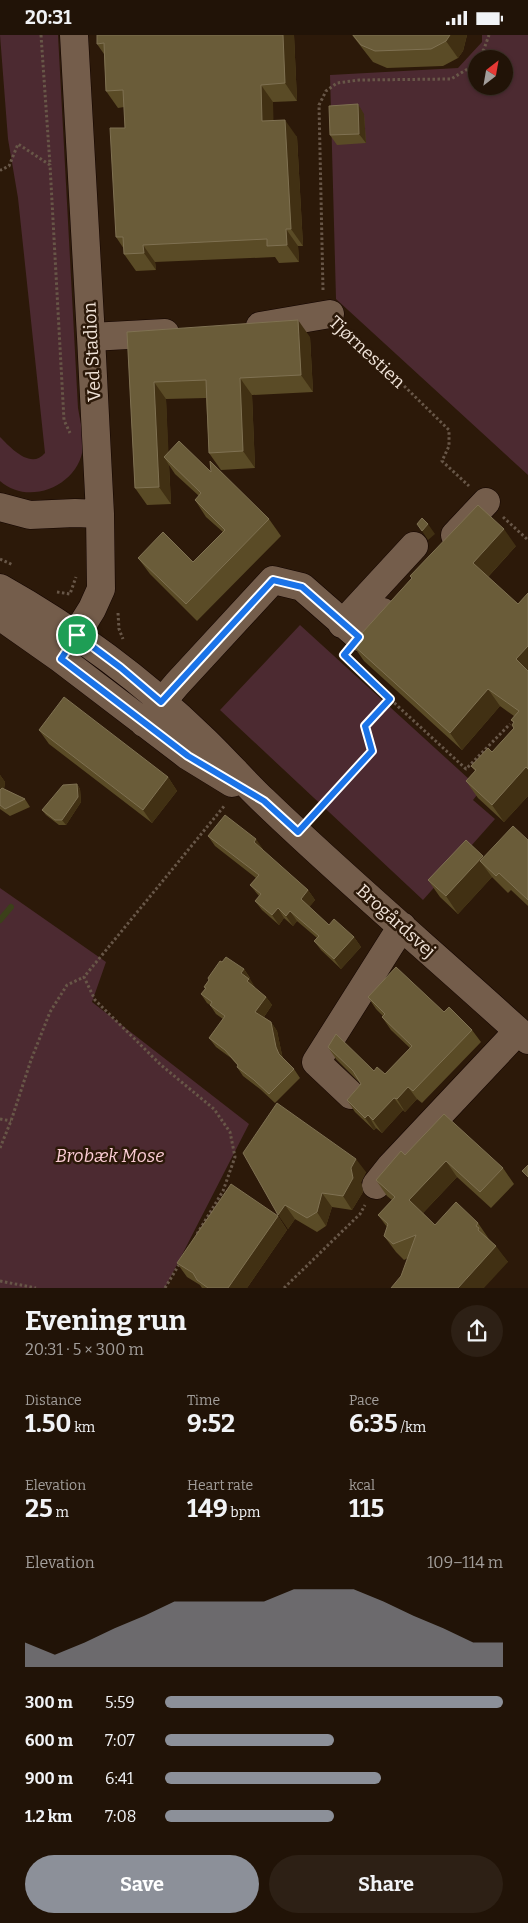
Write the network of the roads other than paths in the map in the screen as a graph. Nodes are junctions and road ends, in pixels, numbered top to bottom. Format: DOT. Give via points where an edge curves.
graph roads {
  1 [pos="74,35"];
  2 [pos="330,313"];
  3 [pos="239,327"];
  4 [pos="189,331"];
  5 [pos="92,337"];
  6 [pos="486,502"];
  7 [pos="0,507"];
  8 [pos="100,514"];
  9 [pos="414,546"];
  10 [pos="7,577"];
  11 [pos="0,616"];
  12 [pos="350,631"];
  13 [pos="77,635"];
  14 [pos="61,659"];
  15 [pos="161,702"];
  16 [pos="144,723"];
  17 [pos="264,801"];
  18 [pos="402,926"];
  19 [pos="523,1035"];
  20 [pos="351,1095"];
  21 [pos="376,1185"];
  1 -- 5 [label="street, Ved Stadion"];
  2 -- 3 [label="street, Tjørnestien"];
  4 -- 5 [label="street"];
  5 -- 8 [label="street, Ved Stadion"];
  6 -- 12 [label="street"];
  7 -- 8 [label="street" via="30,515"];
  8 -- 13 [label="street, Ved Stadion" via="101,589"];
  9 -- 12 [label="street"];
  10 -- 13 [label="street, Brogårdsvej" via="30,605"];
  11 -- 14 [label="street, Brogårdsvej"];
  12 -- 15 [label="street" via="302,587 273,580"];
  13 -- 14 [label="street, Ved Stadion"];
  13 -- 15 [label="street, Brogårdsvej"];
  14 -- 16 [label="street, Brogårdsvej"];
  15 -- 16 [label="street"];
  15 -- 17 [label="street, Brogårdsvej"];
  16 -- 17 [label="street, Brogårdsvej" via="188,756"];
  17 -- 18 [label="street, Brogårdsvej"];
  18 -- 19 [label="street, Brogårdsvej"];
  18 -- 20 [label="street" via="316,1062"];
  19 -- 21 [label="street"];
}
